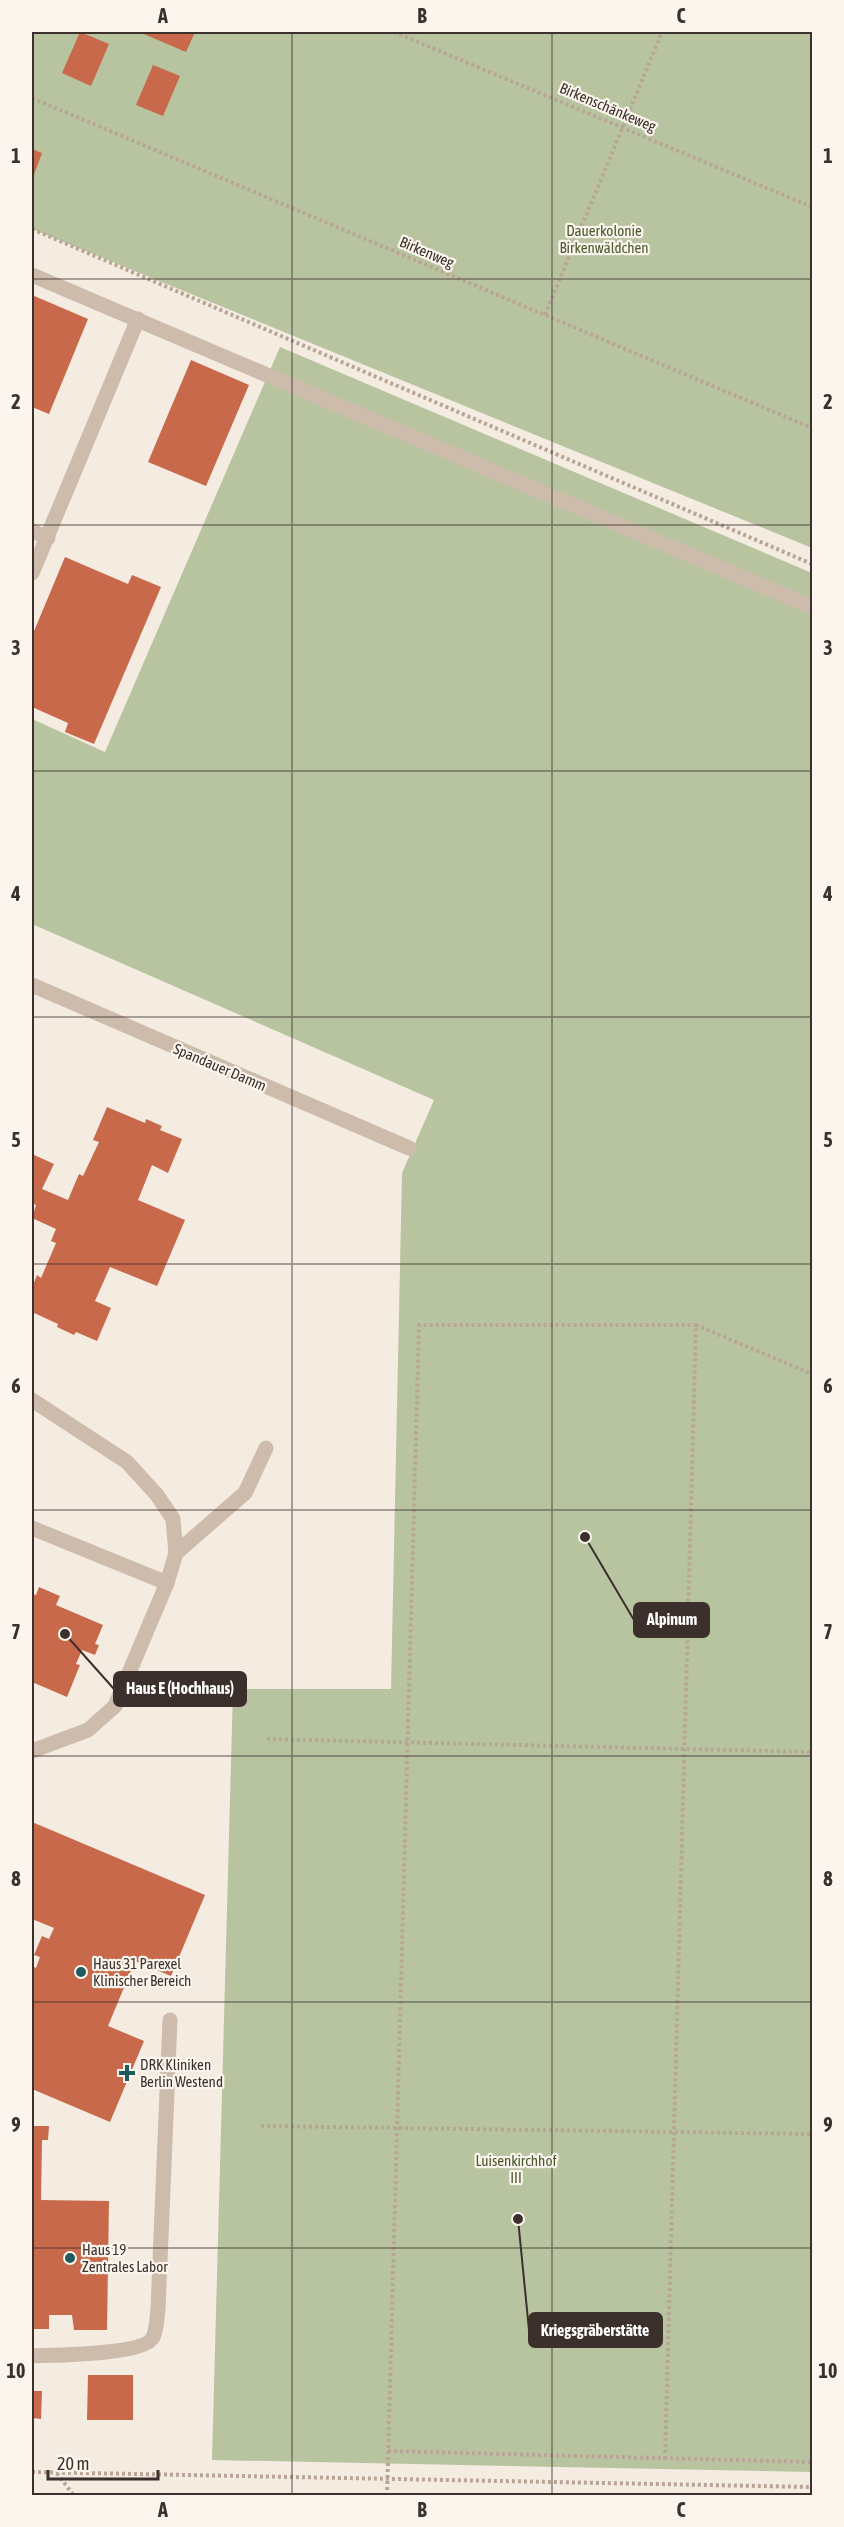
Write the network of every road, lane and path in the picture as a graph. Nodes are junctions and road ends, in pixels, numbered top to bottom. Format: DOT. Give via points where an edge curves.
graph roads {
  1 [pos="394,32"];
  2 [pos="662,32"];
  3 [pos="32,98"];
  4 [pos="622,126"];
  5 [pos="813,207"];
  6 [pos="32,229"];
  7 [pos="32,275"];
  8 [pos="545,315"];
  9 [pos="138,319"];
  10 [pos="813,428"];
  11 [pos="32,531"];
  12 [pos="48,538"];
  13 [pos="813,564"];
  14 [pos="32,573"];
  15 [pos="813,607"];
  16 [pos="32,985"];
  17 [pos="409,1148"];
  18 [pos="696,1326"];
  19 [pos="813,1374"];
  20 [pos="32,1401"];
  21 [pos="266,1448"];
  22 [pos="32,1528"];
  23 [pos="176,1553"];
  24 [pos="167,1583"];
  25 [pos="267,1739"];
  26 [pos="406,1743"];
  27 [pos="683,1750"];
  28 [pos="32,1751"];
  29 [pos="813,1752"];
  30 [pos="170,2020"];
  31 [pos="261,2126"];
  32 [pos="396,2128"];
  33 [pos="674,2132"];
  34 [pos="813,2134"];
  35 [pos="32,2356"];
  36 [pos="388,2451"];
  37 [pos="664,2459"];
  38 [pos="813,2462"];
  39 [pos="32,2472"];
  40 [pos="57,2472"];
  41 [pos="388,2478"];
  42 [pos="813,2487"];
  43 [pos="74,2496"];
  44 [pos="387,2496"];
  1 -- 4 [label="path, Birkenschänkeweg"];
  2 -- 4 [label="path"];
  3 -- 8 [label="path, Birkenweg"];
  4 -- 5 [label="path, Birkenschänkeweg"];
  4 -- 8 [label="path"];
  6 -- 13 [label="path"];
  7 -- 9 [label="street"];
  8 -- 10 [label="path, Birkenweg"];
  9 -- 12 [label="street"];
  9 -- 15 [label="street"];
  11 -- 12 [label="street"];
  12 -- 14 [label="street"];
  16 -- 17 [label="street, Spandauer Damm"];
  18 -- 19 [label="path"];
  18 -- 26 [label="path" via="419,1325"];
  18 -- 27 [label="path"];
  20 -- 23 [label="street" via="127,1462 173,1519"];
  21 -- 23 [label="street" via="245,1493"];
  22 -- 24 [label="street"];
  23 -- 24 [label="street"];
  24 -- 28 [label="street" via="115,1706 88,1730"];
  25 -- 26 [label="path"];
  26 -- 27 [label="path"];
  26 -- 32 [label="path"];
  27 -- 29 [label="path"];
  27 -- 33 [label="path"];
  30 -- 35 [label="street" via="158,2309 153,2338 145,2345 91,2354"];
  31 -- 32 [label="path"];
  32 -- 33 [label="path"];
  32 -- 36 [label="path"];
  33 -- 34 [label="path"];
  33 -- 37 [label="path"];
  36 -- 37 [label="path"];
  36 -- 41 [label="path"];
  37 -- 38 [label="path"];
  39 -- 40 [label="path"];
  40 -- 41 [label="path"];
  40 -- 43 [label="path"];
  41 -- 42 [label="path"];
  41 -- 44 [label="path"];
}
